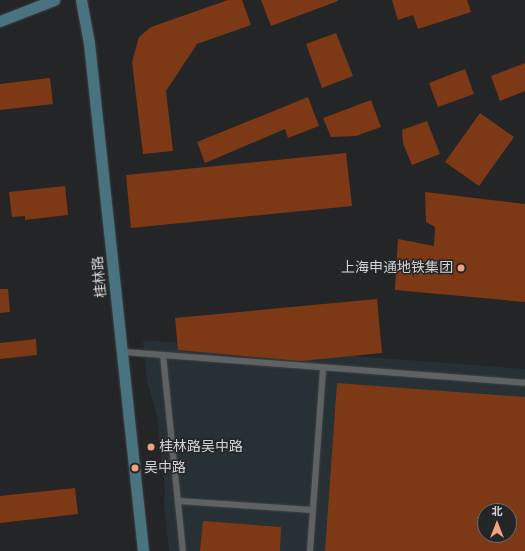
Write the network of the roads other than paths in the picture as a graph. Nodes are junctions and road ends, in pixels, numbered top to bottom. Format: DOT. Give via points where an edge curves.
graph roads {
  1 [pos="54,0"];
  2 [pos="81,0"];
  3 [pos="0,21"];
  4 [pos="124,352"];
  5 [pos="163,356"];
  6 [pos="323,368"];
  7 [pos="525,383"];
  8 [pos="178,501"];
  9 [pos="313,510"];
  10 [pos="143,551"];
  11 [pos="183,551"];
  12 [pos="310,551"];
  1 -- 3 [label="main road"];
  2 -- 4 [label="main road, 桂林路" via="89,43"];
  4 -- 5 [label="lane"];
  4 -- 10 [label="main road, 桂林路"];
  5 -- 6 [label="lane"];
  5 -- 8 [label="lane"];
  6 -- 7 [label="lane"];
  6 -- 9 [label="lane"];
  8 -- 9 [label="lane"];
  8 -- 11 [label="lane"];
  9 -- 12 [label="lane"];
}
